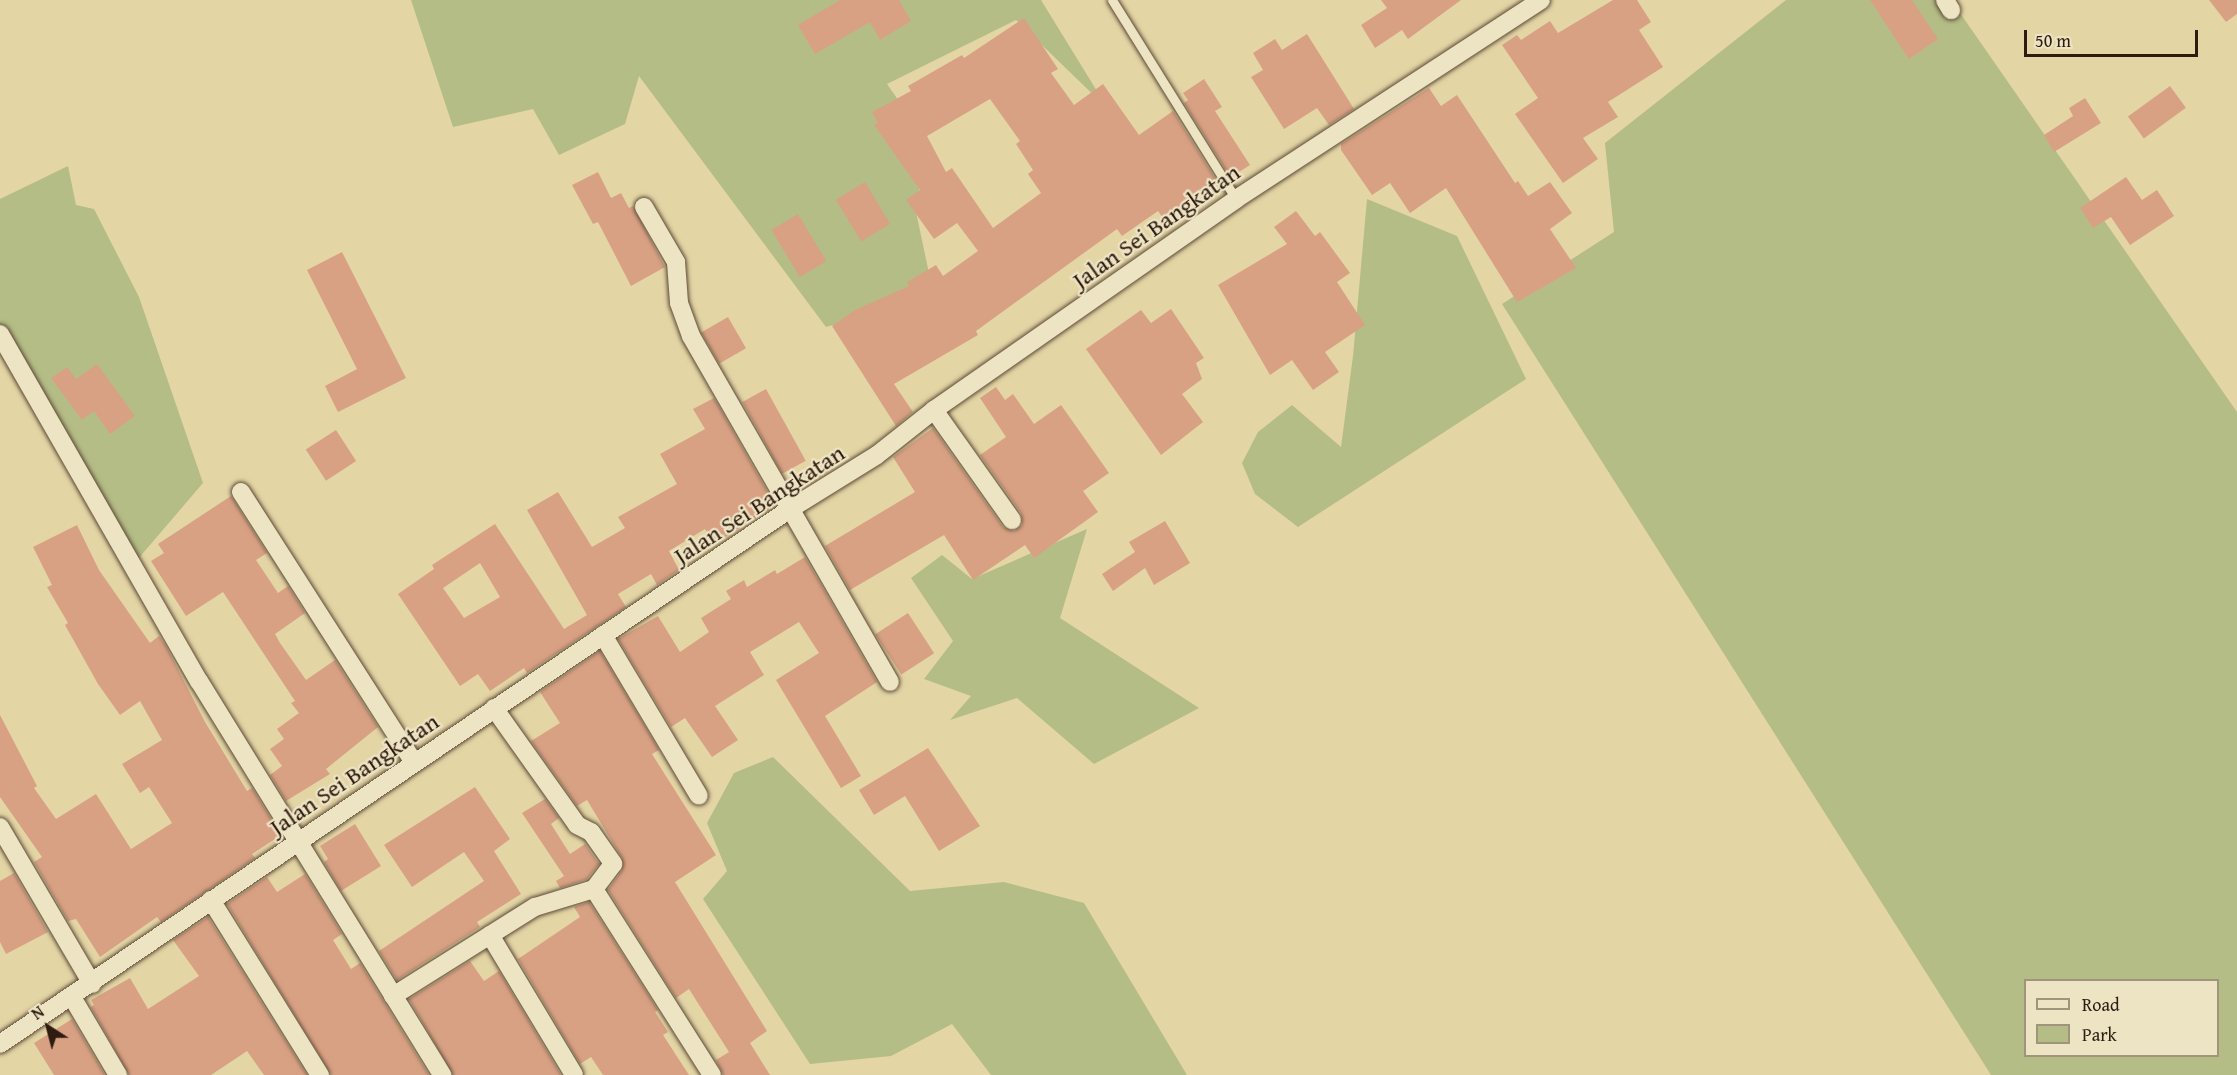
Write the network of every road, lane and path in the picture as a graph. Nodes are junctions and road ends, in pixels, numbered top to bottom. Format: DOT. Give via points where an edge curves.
graph roads {
  1 [pos="1112,0"];
  2 [pos="1541,0"];
  3 [pos="1236,199"];
  4 [pos="644,207"];
  5 [pos="0,334"];
  6 [pos="934,410"];
  7 [pos="241,492"];
  8 [pos="790,509"];
  9 [pos="1012,520"];
  10 [pos="603,635"];
  11 [pos="890,682"];
  12 [pos="494,708"];
  13 [pos="414,762"];
  14 [pos="699,796"];
  15 [pos="0,827"];
  16 [pos="297,842"];
  17 [pos="594,889"];
  18 [pos="211,900"];
  19 [pos="490,935"];
  20 [pos="92,984"];
  21 [pos="393,996"];
  22 [pos="72,997"];
  23 [pos="0,1044"];
  24 [pos="118,1075"];
  25 [pos="320,1075"];
  26 [pos="442,1075"];
  27 [pos="574,1075"];
  28 [pos="712,1075"];
  1 -- 3 [label="lane"];
  2 -- 3 [label="street, Jalan Sei Bangkatan"];
  3 -- 6 [label="street, Jalan Sei Bangkatan"];
  4 -- 8 [label="street" via="676,262 679,303 692,336"];
  5 -- 16 [label="street" via="171,633"];
  6 -- 8 [label="street, Jalan Sei Bangkatan" via="877,455"];
  6 -- 9 [label="street"];
  7 -- 13 [label="street"];
  8 -- 10 [label="street, Jalan Sei Bangkatan"];
  8 -- 11 [label="street"];
  10 -- 12 [label="street, Jalan Sei Bangkatan"];
  10 -- 14 [label="street"];
  12 -- 13 [label="street, Jalan Sei Bangkatan"];
  12 -- 17 [label="street" via="577,825 591,831 613,864"];
  13 -- 16 [label="street, Jalan Sei Bangkatan"];
  15 -- 20 [label="street"];
  16 -- 18 [label="street, Jalan Sei Bangkatan"];
  16 -- 21 [label="street"];
  17 -- 19 [label="street" via="535,907"];
  17 -- 28 [label="street"];
  18 -- 20 [label="street, Jalan Sei Bangkatan"];
  18 -- 25 [label="street"];
  19 -- 21 [label="street"];
  19 -- 27 [label="street"];
  20 -- 22 [label="street, Jalan Sei Bangkatan"];
  21 -- 26 [label="street"];
  22 -- 23 [label="street, Jalan Sei Bangkatan"];
  22 -- 24 [label="street"];
}
